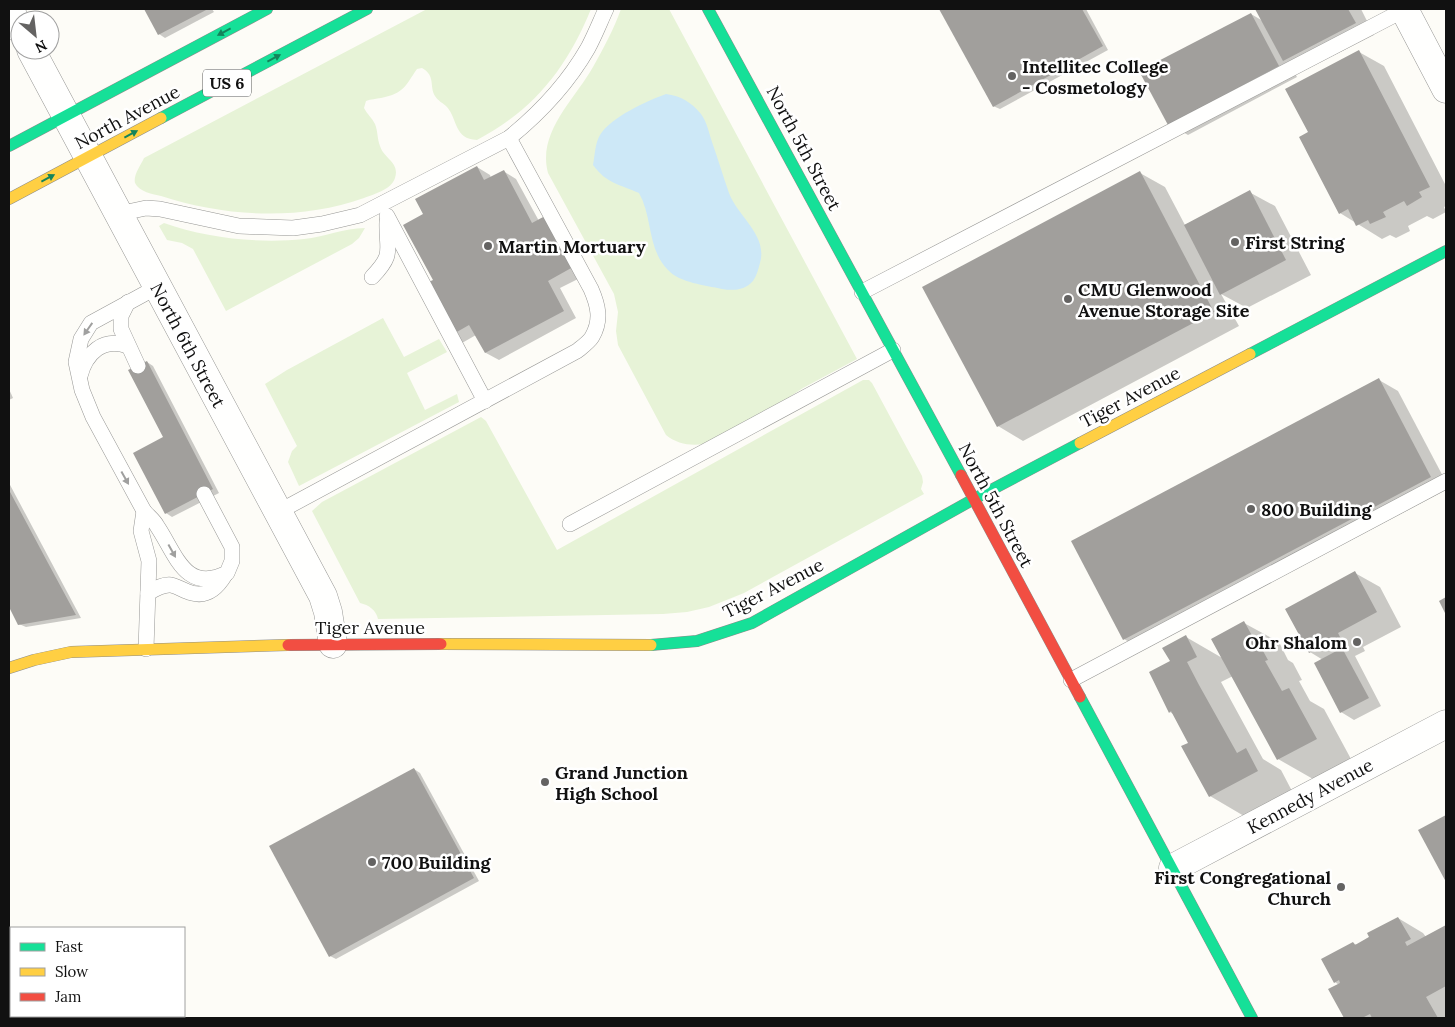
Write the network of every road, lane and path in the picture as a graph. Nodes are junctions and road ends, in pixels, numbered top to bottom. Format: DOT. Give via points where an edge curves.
graph roads {
  1 [pos="267,9"];
  2 [pos="367,9"];
  3 [pos="606,9"];
  4 [pos="708,9"];
  5 [pos="1405,9"];
  6 [pos="36,60"];
  7 [pos="1446,89"];
  8 [pos="66,116"];
  9 [pos="509,138"];
  10 [pos="9,146"];
  11 [pos="88,157"];
  12 [pos="9,199"];
  13 [pos="387,210"];
  14 [pos="118,214"];
  15 [pos="1446,251"];
  16 [pos="372,277"];
  17 [pos="157,287"];
  18 [pos="862,292"];
  19 [pos="128,302"];
  20 [pos="128,346"];
  21 [pos="893,350"];
  22 [pos="138,366"];
  23 [pos="79,378"];
  24 [pos="485,401"];
  25 [pos="1446,481"];
  26 [pos="204,494"];
  27 [pos="974,499"];
  28 [pos="144,512"];
  29 [pos="278,512"];
  30 [pos="570,524"];
  31 [pos="227,573"];
  32 [pos="148,593"];
  33 [pos="333,644"];
  34 [pos="146,649"];
  35 [pos="9,668"];
  36 [pos="1071,680"];
  37 [pos="1446,724"];
  38 [pos="1173,868"];
  39 [pos="1252,1018"];
  1 -- 8 [label="street, North Avenue / US 6, one-way"];
  11 -- 2 [label="street, North Avenue / US 6, one-way"];
  3 -- 9 [label="lane" via="589,47 571,75 547,104"];
  4 -- 18 [label="street, North 5th Street"];
  5 -- 7 [label="street"];
  5 -- 18 [label="lane"];
  6 -- 8 [label="street, North 6th Street"];
  8 -- 10 [label="street, North Avenue / US 6"];
  8 -- 11 [label="street, North 6th Street"];
  9 -- 13 [label="lane"];
  9 -- 24 [label="lane" via="591,289 598,315 592,338 577,351"];
  12 -- 11 [label="street, North Avenue / US 6, one-way"];
  11 -- 14 [label="street, North 6th Street"];
  13 -- 14 [label="lane" via="293,228 239,226 160,209 146,208"];
  13 -- 16 [label="lane" via="389,249 384,264"];
  13 -- 24 [label="lane"];
  14 -- 17 [label="street, North 6th Street"];
  15 -- 27 [label="street, Tiger Avenue"];
  17 -- 19 [label="lane"];
  17 -- 29 [label="street, North 6th Street"];
  18 -- 21 [label="street, North 5th Street"];
  19 -- 20 [label="lane" via="121,316 121,329"];
  19 -- 23 [label="lane, one-way" via="91,323 82,339 76,362"];
  20 -- 22 [label="lane"];
  20 -- 23 [label="lane" via="118,342 92,352 83,364"];
  21 -- 27 [label="street, North 5th Street"];
  21 -- 30 [label="lane"];
  23 -- 28 [label="lane, one-way" via="93,417"];
  24 -- 29 [label="lane"];
  25 -- 36 [label="lane"];
  26 -- 31 [label="lane" via="232,547 232,561"];
  27 -- 33 [label="street, Tiger Avenue" via="752,622 697,641 664,645"];
  27 -- 36 [label="street, North 5th Street"];
  28 -- 31 [label="lane, one-way" via="156,523 178,562 190,574 201,579 215,579"];
  28 -- 32 [label="lane" via="141,531 149,560"];
  29 -- 33 [label="street, North 6th Street" via="323,596"];
  31 -- 32 [label="lane" via="219,586 208,593 198,594 170,585"];
  32 -- 34 [label="lane"];
  33 -- 34 [label="street, Tiger Avenue"];
  34 -- 35 [label="street, Tiger Avenue" via="71,652"];
  36 -- 38 [label="street, North 5th Street"];
  37 -- 38 [label="street, Kennedy Avenue"];
  38 -- 39 [label="street, North 5th Street"];
}
